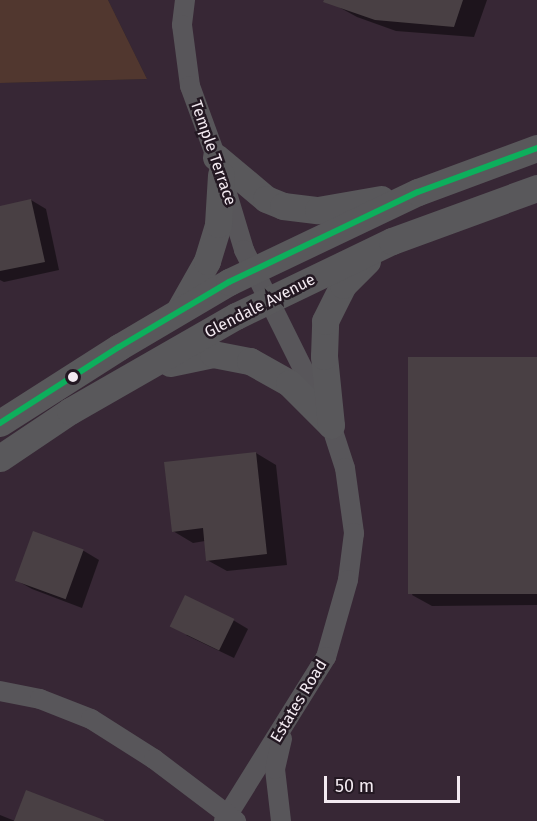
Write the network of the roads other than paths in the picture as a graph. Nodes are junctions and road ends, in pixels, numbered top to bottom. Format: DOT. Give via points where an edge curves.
graph roads {
  1 [pos="185,0"];
  2 [pos="537,148"];
  3 [pos="218,166"];
  4 [pos="537,188"];
  5 [pos="418,192"];
  6 [pos="392,241"];
  7 [pos="252,270"];
  8 [pos="268,300"];
  9 [pos="179,310"];
  10 [pos="135,375"];
  11 [pos="0,423"];
  12 [pos="331,424"];
  13 [pos="0,458"];
  14 [pos="0,691"];
  15 [pos="288,719"];
  16 [pos="229,819"];
  17 [pos="281,821"];
  1 -- 3 [label="street, Temple Terrace" via="182,25 190,86"];
  2 -- 5 [label="main road, Glendale Avenue"];
  3 -- 5 [label="main road" via="283,206 318,210"];
  3 -- 7 [label="street, Temple Terrace"];
  3 -- 9 [label="main road" via="216,233 207,261"];
  4 -- 6 [label="main road, Glendale Avenue"];
  5 -- 7 [label="main road, Glendale Avenue"];
  6 -- 8 [label="main road, Glendale Avenue"];
  6 -- 12 [label="main road" via="343,285 325,321 324,356"];
  7 -- 8 [label="street, Temple Terrace"];
  7 -- 9 [label="main road, Glendale Avenue"];
  8 -- 10 [label="main road, Glendale Avenue"];
  8 -- 12 [label="street, Estates Road"];
  9 -- 11 [label="main road, Glendale Avenue"];
  10 -- 12 [label="main road" via="181,359 213,354 250,361 289,382"];
  10 -- 13 [label="main road, Glendale Avenue" via="70,411"];
  12 -- 15 [label="street, Estates Road" via="345,468 354,533 348,580 326,657"];
  14 -- 16 [label="street" via="40,699 91,719 154,759"];
  15 -- 16 [label="street, Estates Road"];
  15 -- 17 [label="street" via="275,769"];
}
